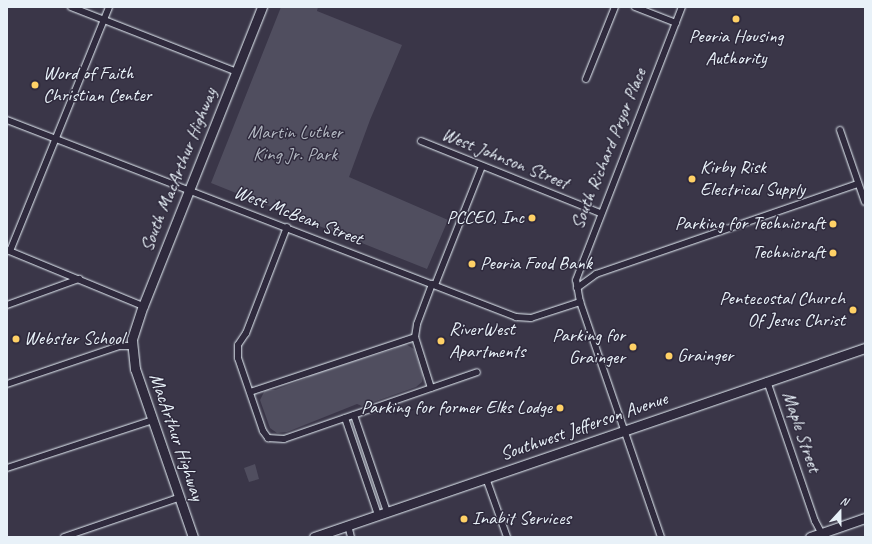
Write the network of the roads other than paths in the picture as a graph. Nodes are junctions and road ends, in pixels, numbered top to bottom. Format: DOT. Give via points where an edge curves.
graph roads {
  1 [pos="71,7"];
  2 [pos="109,7"];
  3 [pos="262,7"];
  4 [pos="615,7"];
  5 [pos="635,7"];
  6 [pos="682,7"];
  7 [pos="104,20"];
  8 [pos="676,23"];
  9 [pos="237,72"];
  10 [pos="586,79"];
  11 [pos="7,120"];
  12 [pos="840,130"];
  13 [pos="56,139"];
  14 [pos="421,141"];
  15 [pos="482,166"];
  16 [pos="858,184"];
  17 [pos="189,190"];
  18 [pos="865,202"];
  19 [pos="600,213"];
  20 [pos="287,228"];
  21 [pos="8,250"];
  22 [pos="79,279"];
  23 [pos="433,284"];
  24 [pos="577,288"];
  25 [pos="580,302"];
  26 [pos="7,305"];
  27 [pos="143,306"];
  28 [pos="414,337"];
  29 [pos="132,346"];
  30 [pos="865,348"];
  31 [pos="477,372"];
  32 [pos="767,381"];
  33 [pos="7,384"];
  34 [pos="430,388"];
  35 [pos="250,392"];
  36 [pos="354,415"];
  37 [pos="345,418"];
  38 [pos="152,420"];
  39 [pos="625,431"];
  40 [pos="7,468"];
  41 [pos="486,478"];
  42 [pos="178,498"];
  43 [pos="387,512"];
  44 [pos="378,515"];
  45 [pos="865,518"];
  46 [pos="348,526"];
  47 [pos="822,535"];
  48 [pos="64,537"];
  49 [pos="193,537"];
  50 [pos="314,537"];
  51 [pos="351,537"];
  52 [pos="507,537"];
  53 [pos="661,537"];
  54 [pos="810,537"];
  1 -- 7 [label="street"];
  2 -- 7 [label="street"];
  3 -- 9 [label="main road, South MacArthur Highway"];
  4 -- 10 [label="street"];
  5 -- 8 [label="street"];
  6 -- 8 [label="street, South Richard Pryor Place"];
  7 -- 9 [label="street"];
  7 -- 13 [label="street"];
  8 -- 19 [label="street, South Richard Pryor Place"];
  9 -- 17 [label="main road, South MacArthur Highway"];
  11 -- 13 [label="street, West McBean Street"];
  12 -- 16 [label="street"];
  13 -- 17 [label="street, West McBean Street"];
  13 -- 21 [label="street"];
  14 -- 15 [label="street, West Johnson Street"];
  15 -- 19 [label="street, West Johnson Street"];
  15 -- 23 [label="street"];
  16 -- 18 [label="street"];
  16 -- 24 [label="street" via="596,274"];
  17 -- 20 [label="street, West McBean Street"];
  17 -- 27 [label="main road, South MacArthur Highway"];
  19 -- 24 [label="street, South Richard Pryor Place" via="577,275"];
  20 -- 23 [label="street, West McBean Street"];
  20 -- 35 [label="street" via="246,333 238,346 238,358"];
  21 -- 22 [label="street"];
  22 -- 26 [label="street"];
  22 -- 27 [label="street"];
  23 -- 25 [label="street, West McBean Street" via="516,317 532,318"];
  23 -- 28 [label="street" via="416,324"];
  24 -- 25 [label="street, South Richard Pryor Place"];
  25 -- 39 [label="street, South Richard Pryor Place"];
  27 -- 29 [label="main road, South MacArthur Highway"];
  28 -- 34 [label="street"];
  28 -- 35 [label="street"];
  29 -- 33 [label="street" via="119,346"];
  29 -- 38 [label="main road, MacArthur Highway" via="133,363"];
  30 -- 32 [label="main road, Southwest Jefferson Avenue"];
  31 -- 34 [label="street"];
  32 -- 39 [label="main road, Southwest Jefferson Avenue"];
  32 -- 47 [label="street, Maple Street"];
  34 -- 36 [label="street"];
  35 -- 37 [label="street" via="263,431 268,438 284,439"];
  36 -- 37 [label="street"];
  36 -- 43 [label="street"];
  37 -- 44 [label="street"];
  38 -- 40 [label="street"];
  38 -- 42 [label="main road, MacArthur Highway"];
  39 -- 41 [label="main road, Southwest Jefferson Avenue"];
  39 -- 53 [label="street, South Richard Pryor Place"];
  41 -- 43 [label="main road, Southwest Jefferson Avenue"];
  41 -- 52 [label="street"];
  42 -- 48 [label="street"];
  42 -- 49 [label="main road, MacArthur Highway"];
  43 -- 44 [label="main road, Southwest Jefferson Avenue"];
  44 -- 46 [label="main road, Southwest Jefferson Avenue"];
  45 -- 47 [label="main road"];
  46 -- 50 [label="main road, Southwest Jefferson Avenue"];
  46 -- 51 [label="street"];
  47 -- 54 [label="main road"];
}
